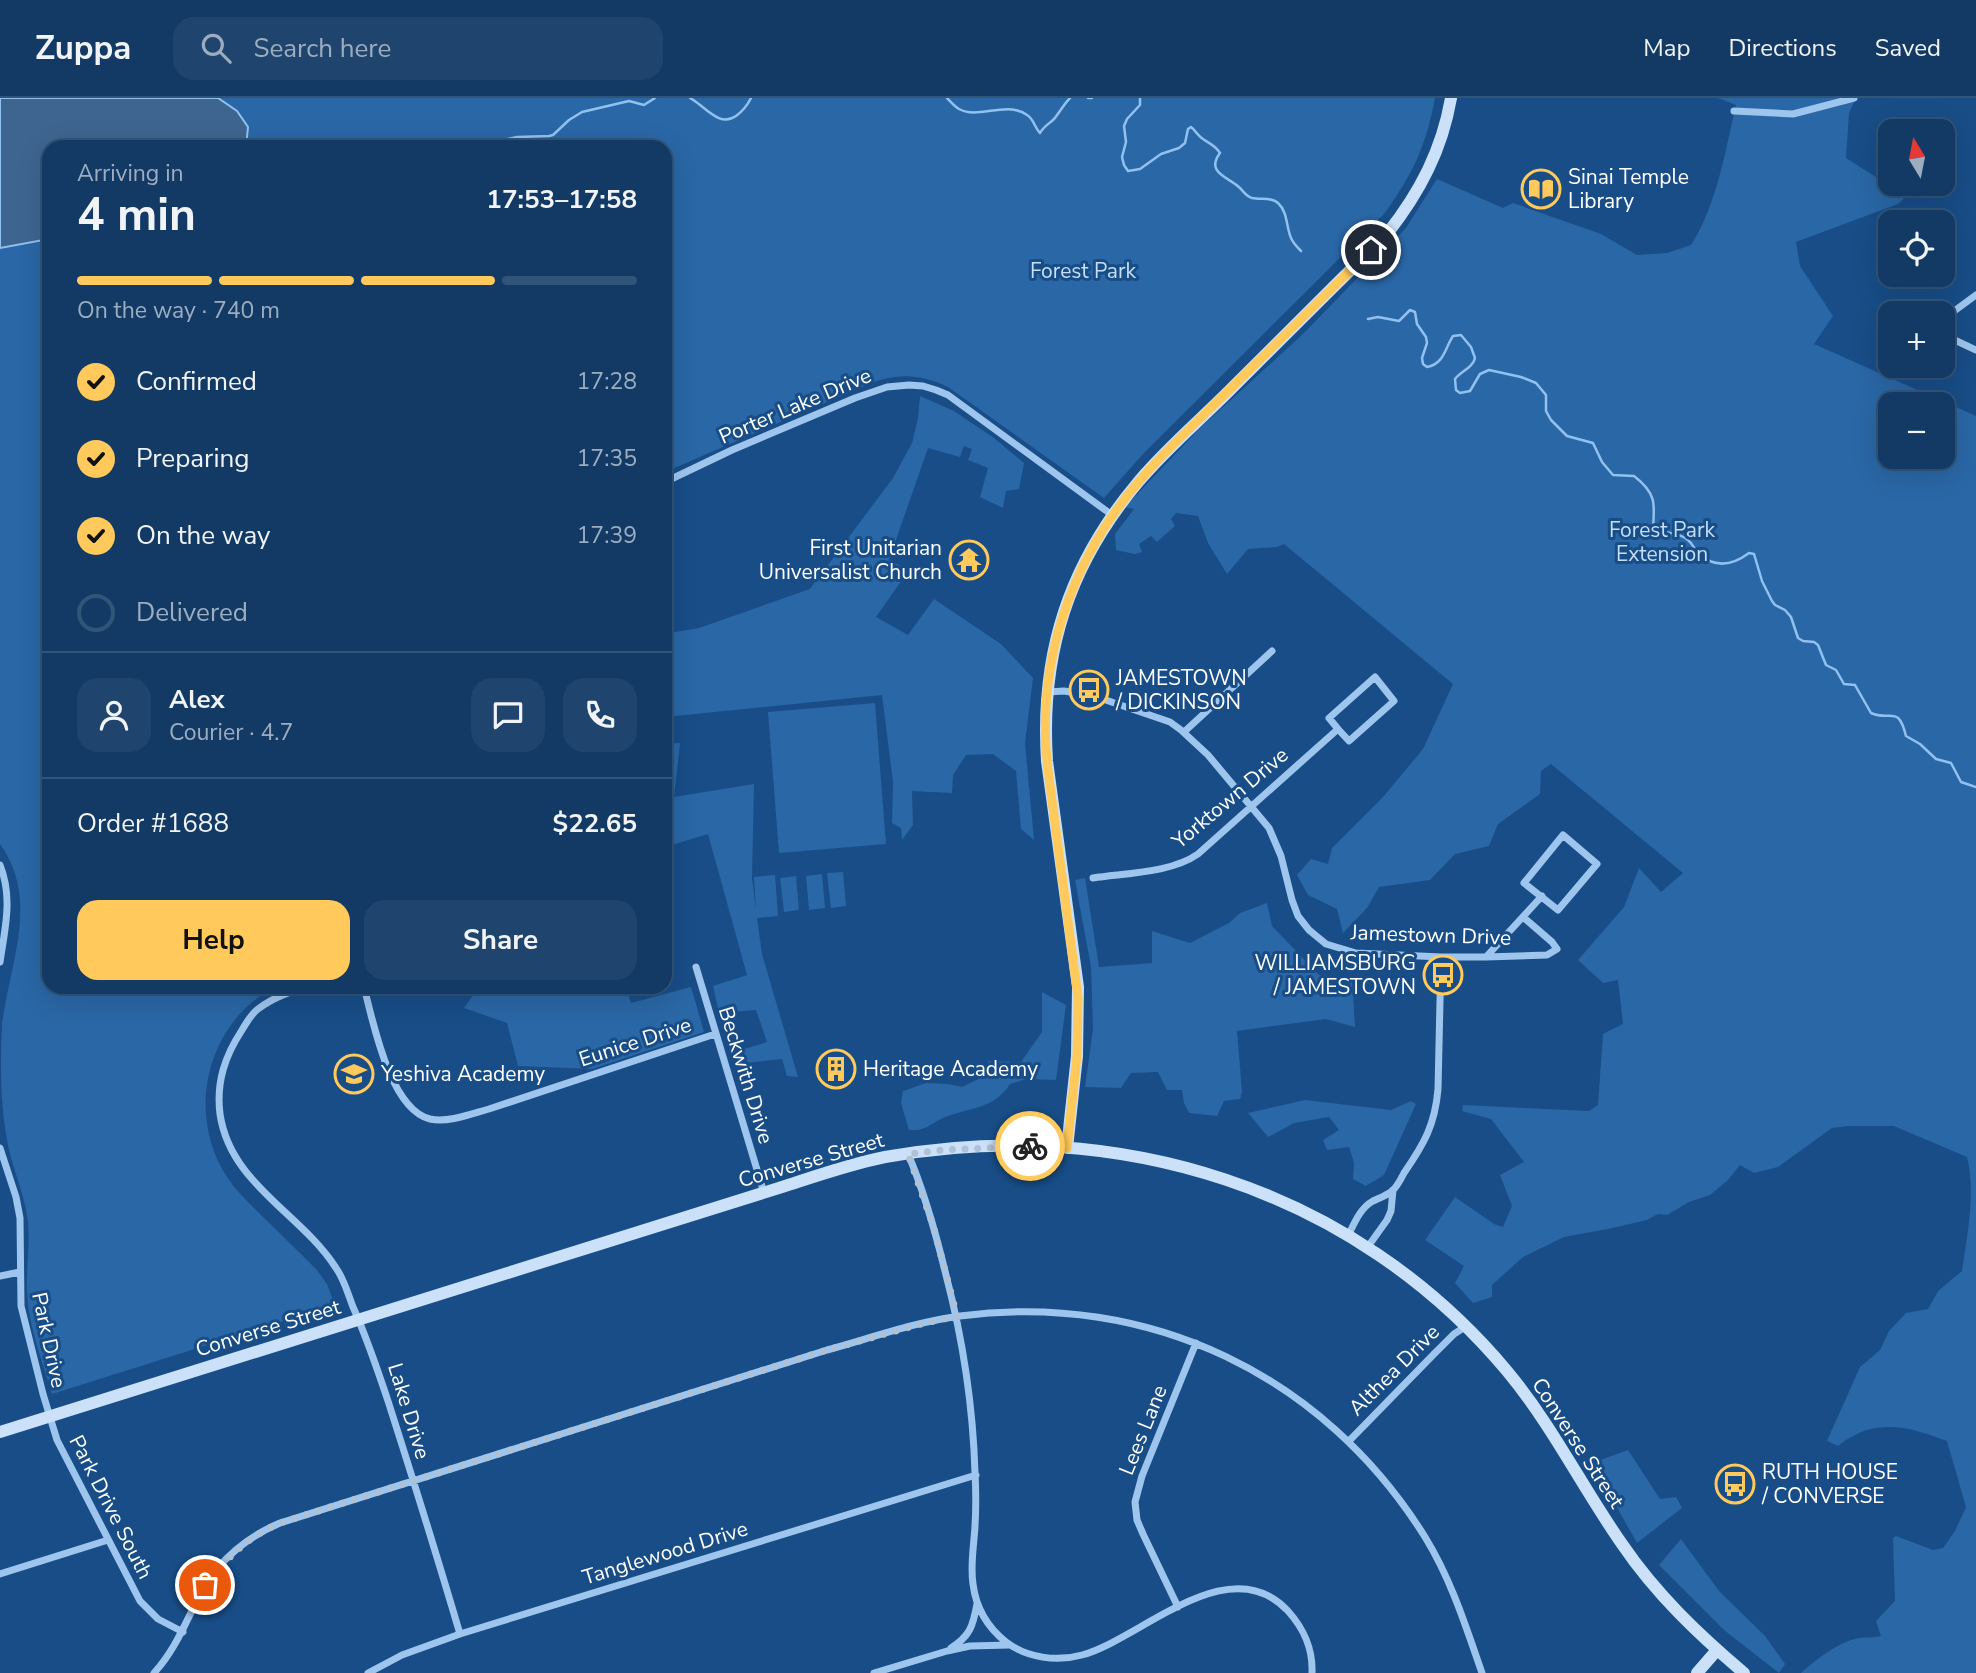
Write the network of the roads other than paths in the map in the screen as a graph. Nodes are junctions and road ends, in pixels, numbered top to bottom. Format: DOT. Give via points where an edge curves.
graph roads {
  1 [pos="1451,98"];
  2 [pos="1854,98"];
  3 [pos="1734,111"];
  4 [pos="1976,295"];
  5 [pos="1955,310"];
  6 [pos="1955,340"];
  7 [pos="1976,351"];
  8 [pos="672,479"];
  9 [pos="1112,515"];
  10 [pos="1272,651"];
  11 [pos="1047,692"];
  12 [pos="1338,729"];
  13 [pos="1184,732"];
  14 [pos="1251,806"];
  15 [pos="0,865"];
  16 [pos="1093,878"];
  17 [pos="1542,896"];
  18 [pos="1523,917"];
  19 [pos="1441,957"];
  20 [pos="1486,957"];
  21 [pos="0,962"];
  22 [pos="696,967"];
  23 [pos="285,994"];
  24 [pos="366,994"];
  25 [pos="715,1034"];
  26 [pos="0,1148"];
  27 [pos="1067,1148"];
  28 [pos="908,1154"];
  29 [pos="1393,1190"];
  30 [pos="764,1193"];
  31 [pos="1348,1236"];
  32 [pos="1367,1248"];
  33 [pos="20,1272"];
  34 [pos="0,1276"];
  35 [pos="957,1316"];
  36 [pos="359,1319"];
  37 [pos="1465,1326"];
  38 [pos="1196,1343"];
  39 [pos="50,1416"];
  40 [pos="0,1432"];
  41 [pos="1349,1441"];
  42 [pos="976,1475"];
  43 [pos="413,1481"];
  44 [pos="108,1539"];
  45 [pos="0,1574"];
  46 [pos="977,1603"];
  47 [pos="1178,1607"];
  48 [pos="183,1632"];
  49 [pos="460,1634"];
  50 [pos="1011,1645"];
  51 [pos="1717,1650"];
  52 [pos="947,1651"];
  53 [pos="154,1673"];
  54 [pos="368,1673"];
  55 [pos="874,1673"];
  56 [pos="1312,1673"];
  57 [pos="1482,1673"];
  58 [pos="1697,1673"];
  59 [pos="1744,1673"];
  1 -- 9 [label="main road" via="1444,131 1426,175 1387,234 1160,458"];
  2 -- 3 [label="street" via="1793,114"];
  4 -- 5 [label="street"];
  6 -- 7 [label="street"];
  8 -- 9 [label="street, Porter Lake Drive" via="864,395 911,385 947,395"];
  9 -- 11 [label="main road" via="1092,546 1066,606"];
  10 -- 13 [label="street"];
  11 -- 13 [label="street, Jamestown Drive" via="1094,696 1170,722"];
  11 -- 27 [label="main road" via="1047,761 1078,997"];
  12 -- 12 [label="street" via="1329,718 1374,677 1394,701 1349,741"];
  12 -- 14 [label="street, Yorktown Drive"];
  13 -- 14 [label="street, Jamestown Drive"];
  14 -- 16 [label="street, Yorktown Drive" via="1183,863"];
  14 -- 19 [label="street, Jamestown Drive" via="1273,835 1301,921 1317,938 1356,953"];
  15 -- 21 [label="street" via="8,913"];
  17 -- 17 [label="street" via="1524,883 1563,835 1597,864 1558,910"];
  17 -- 18 [label="street"];
  18 -- 20 [label="street"];
  18 -- 20 [label="street, Jamestown Drive" via="1557,949 1547,955"];
  19 -- 20 [label="street, Jamestown Drive"];
  19 -- 29 [label="street" via="1436,1106 1424,1145"];
  22 -- 25 [label="street, Beckwith Drive"];
  23 -- 36 [label="street" via="251,1016 230,1047 220,1083 220,1115 228,1145 244,1172 327,1255"];
  24 -- 25 [label="street, Eunice Drive" via="395,1087 407,1104 431,1119 489,1110"];
  25 -- 30 [label="street, Beckwith Drive"];
  26 -- 33 [label="street, Park Drive" via="20,1218"];
  27 -- 28 [label="main road, Converse Street" via="993,1147"];
  27 -- 31 [label="main road, Converse Street" via="1141,1156 1210,1174 1270,1196"];
  28 -- 30 [label="main road, Converse Street" via="852,1165"];
  28 -- 35 [label="street"];
  29 -- 31 [label="street" via="1362,1210"];
  29 -- 32 [label="street" via="1387,1220"];
  30 -- 36 [label="main road, Converse Street"];
  31 -- 32 [label="main road, Converse Street"];
  32 -- 37 [label="main road, Converse Street"];
  33 -- 34 [label="street"];
  33 -- 39 [label="street, Park Drive" via="24,1322"];
  35 -- 38 [label="street" via="1075,1314 1146,1327"];
  35 -- 42 [label="street"];
  35 -- 43 [label="street" via="827,1350"];
  36 -- 39 [label="main road, Converse Street"];
  36 -- 43 [label="street, Lake Drive"];
  37 -- 41 [label="street, Althea Drive"];
  37 -- 51 [label="main road, Converse Street" via="1544,1419 1638,1566"];
  38 -- 41 [label="street" via="1231,1357 1272,1382"];
  38 -- 47 [label="street, Lees Lane" via="1135,1502 1137,1520"];
  39 -- 40 [label="main road, Converse Street"];
  39 -- 44 [label="street, Park Drive South" via="57,1440"];
  41 -- 57 [label="street" via="1382,1477 1425,1537 1448,1581"];
  42 -- 46 [label="street" via="972,1570"];
  42 -- 49 [label="street, Tanglewood Drive"];
  43 -- 48 [label="street" via="257,1534 205,1585"];
  43 -- 49 [label="street, Lake Drive"];
  44 -- 45 [label="street"];
  44 -- 48 [label="street, Park Drive South" via="140,1601 158,1619"];
  46 -- 50 [label="street" via="986,1622"];
  46 -- 52 [label="street" via="971,1629"];
  47 -- 50 [label="street" via="1096,1650 1070,1658 1024,1653"];
  47 -- 56 [label="street" via="1228,1589 1273,1598 1305,1634"];
  48 -- 53 [label="street"];
  49 -- 54 [label="street, Tanglewood Drive"];
  50 -- 52 [label="street"];
  51 -- 58 [label="main road"];
  51 -- 59 [label="main road, Converse Street"];
  52 -- 55 [label="street"];
}
